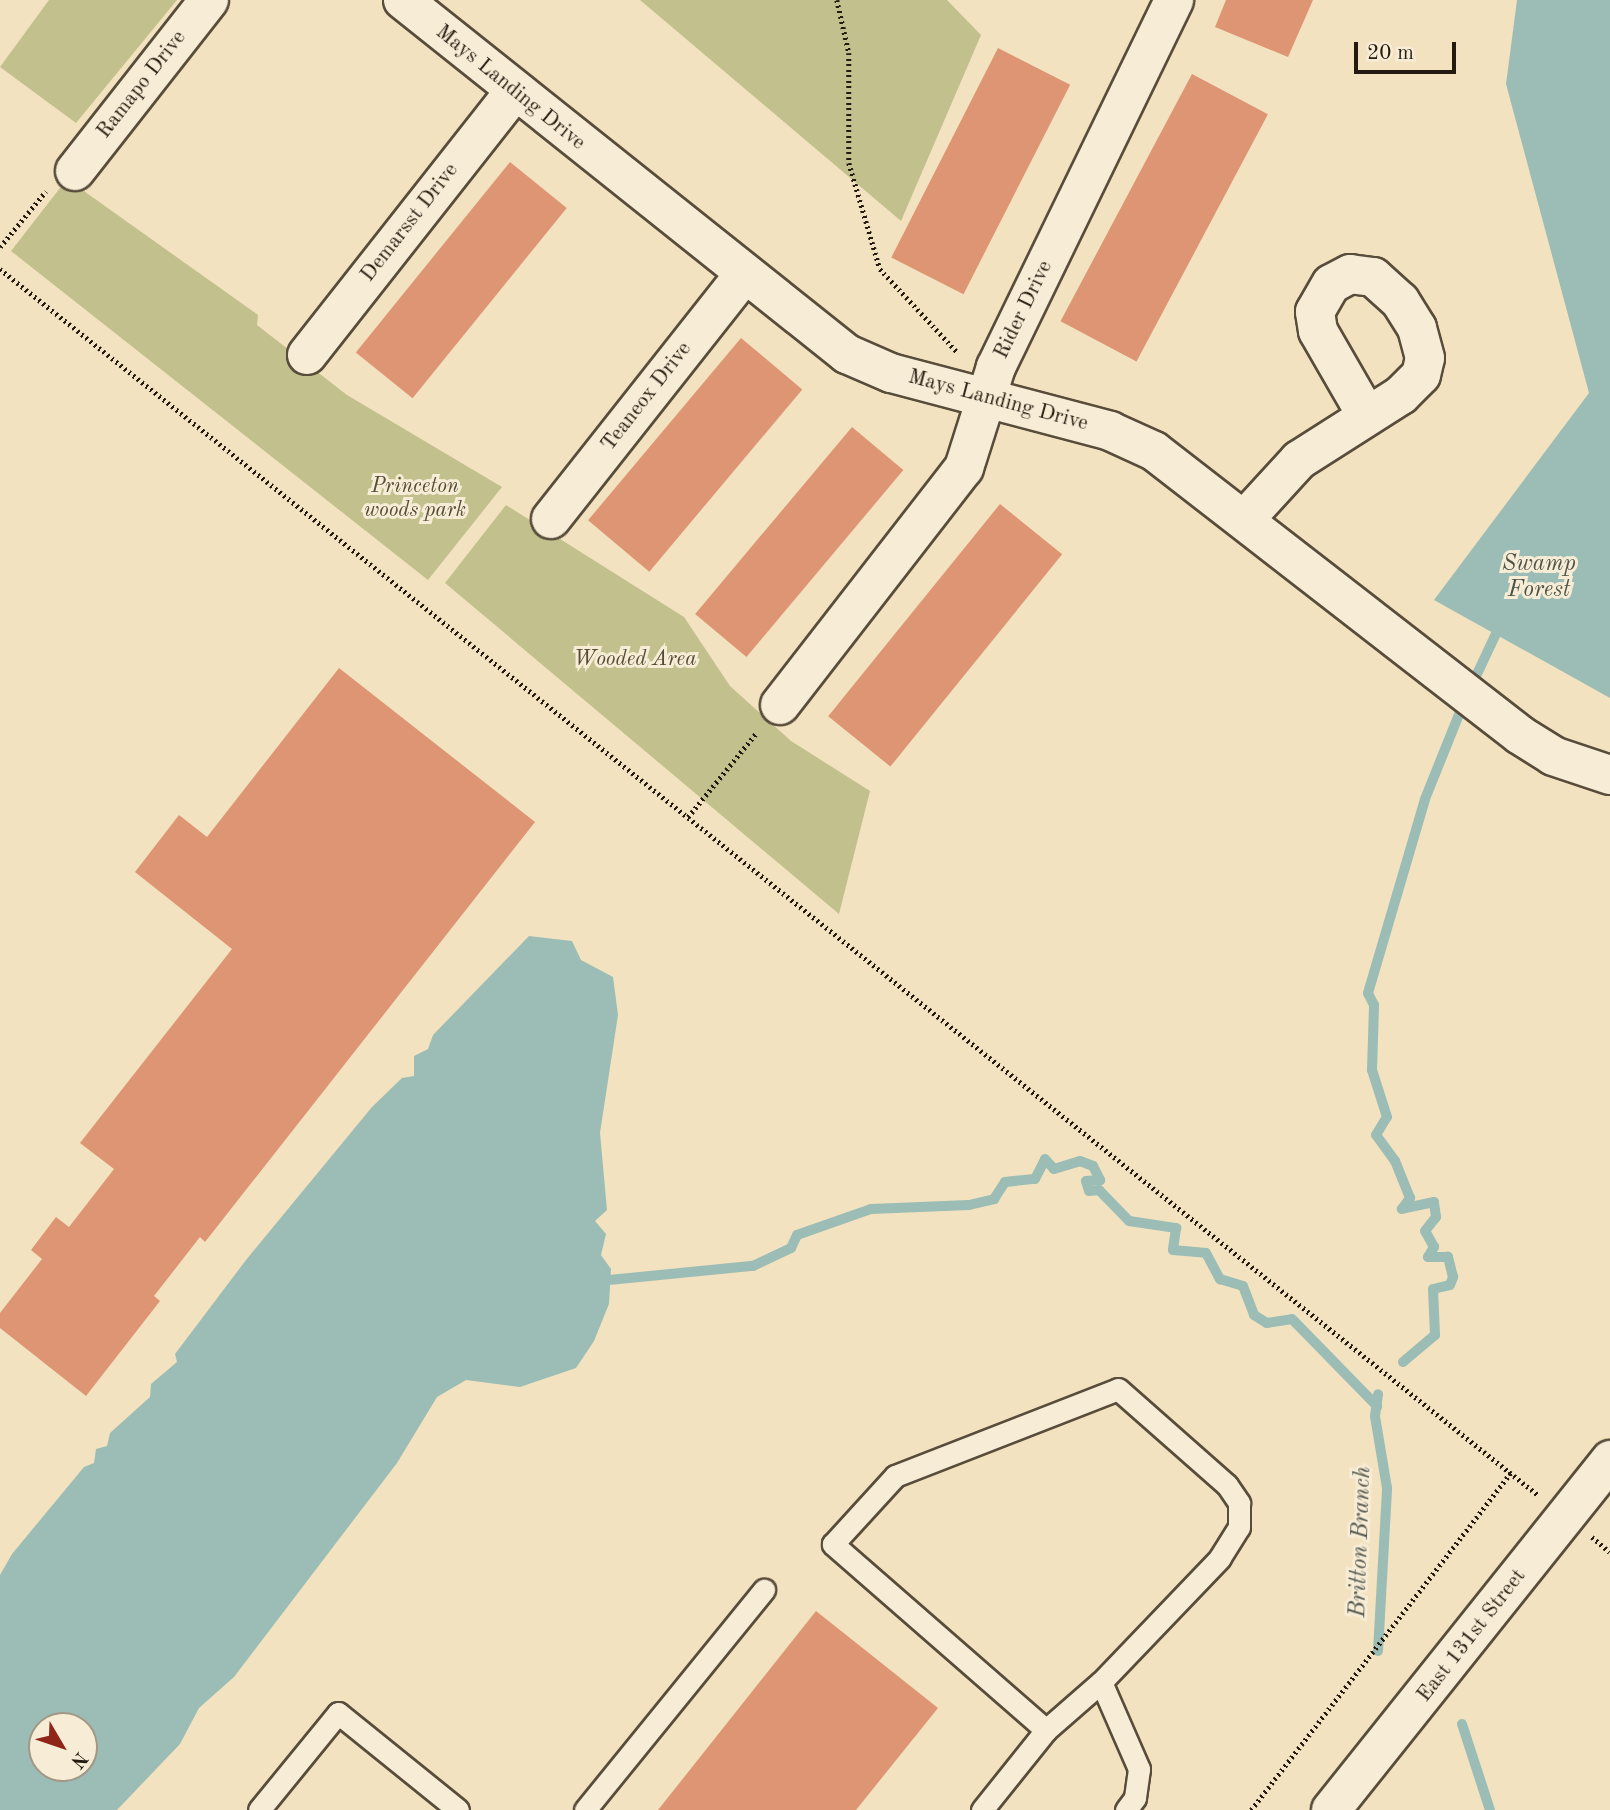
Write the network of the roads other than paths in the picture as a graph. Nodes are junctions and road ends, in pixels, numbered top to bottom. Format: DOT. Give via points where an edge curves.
graph roads {
  1 [pos="209,0"];
  2 [pos="403,0"];
  3 [pos="1174,0"];
  4 [pos="514,92"];
  5 [pos="75,171"];
  6 [pos="743,276"];
  7 [pos="307,355"];
  8 [pos="989,397"];
  9 [pos="1366,414"];
  10 [pos="551,519"];
  11 [pos="1245,519"];
  12 [pos="780,705"];
  13 [pos="1610,775"];
  14 [pos="1610,1460"];
  15 [pos="764,1590"];
  16 [pos="1101,1682"];
  17 [pos="1046,1730"];
  18 [pos="258,1810"];
  19 [pos="458,1810"];
  20 [pos="585,1810"];
  21 [pos="982,1810"];
  22 [pos="1126,1810"];
  23 [pos="1331,1810"];
  1 -- 5 [label="street, Ramapo Drive"];
  2 -- 4 [label="street, Mays Landing Drive"];
  3 -- 8 [label="street, Rider Drive" via="996,367"];
  4 -- 6 [label="street, Mays Landing Drive"];
  4 -- 7 [label="street, Demarsst Drive"];
  6 -- 8 [label="street, Mays Landing Drive" via="848,354 891,373"];
  6 -- 10 [label="street, Teaneox Drive"];
  8 -- 11 [label="street, Mays Landing Drive" via="1130,439 1178,465"];
  8 -- 12 [label="street, Rider Drive" via="953,484"];
  9 -- 11 [label="street" via="1299,460"];
  11 -- 13 [label="street, Mays Landing Drive" via="1520,734 1553,757"];
  14 -- 23 [label="street, East 131st Street"];
  15 -- 20 [label="lane"];
  16 -- 17 [label="lane"];
  16 -- 17 [label="lane" via="1220,1558 1239,1527 1239,1503 1227,1485 1118,1389 895,1476 833,1544"];
  16 -- 22 [label="lane" via="1139,1769 1135,1798"];
  17 -- 21 [label="lane"];
  18 -- 19 [label="lane" via="338,1713"];
}
